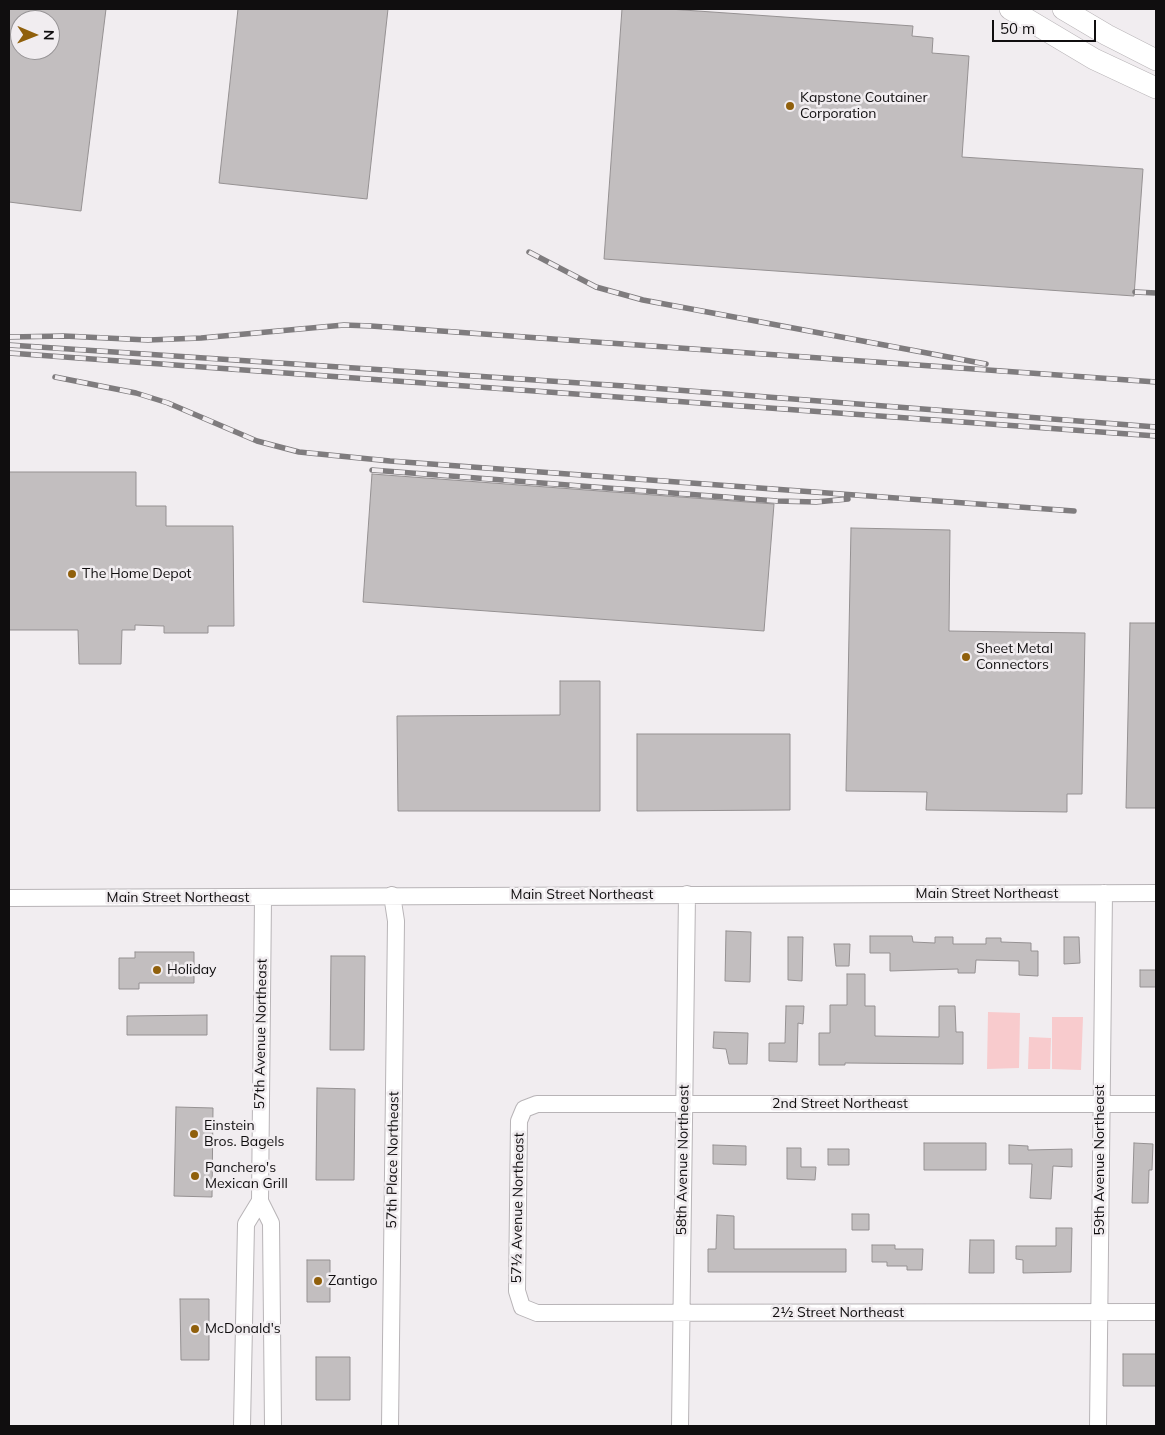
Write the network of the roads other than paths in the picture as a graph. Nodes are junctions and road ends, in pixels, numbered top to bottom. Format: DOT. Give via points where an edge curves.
graph roads {
  1 [pos="1010,9"];
  2 [pos="1063,9"];
  3 [pos="1156,60"];
  4 [pos="1156,88"];
  5 [pos="1156,893"];
  6 [pos="687,894"];
  7 [pos="1104,894"];
  8 [pos="392,895"];
  9 [pos="9,898"];
  10 [pos="262,898"];
  11 [pos="1101,1104"];
  12 [pos="1156,1104"];
  13 [pos="684,1105"];
  14 [pos="524,1109"];
  15 [pos="260,1201"];
  16 [pos="522,1307"];
  17 [pos="1099,1312"];
  18 [pos="1156,1312"];
  19 [pos="682,1313"];
  20 [pos="242,1426"];
  21 [pos="273,1426"];
  22 [pos="390,1426"];
  23 [pos="680,1426"];
  24 [pos="1098,1426"];
  1 -- 4 [label="main road" via="1094,59"];
  2 -- 3 [label="main road"];
  5 -- 7 [label="street, Main Street Northeast"];
  6 -- 7 [label="street, Main Street Northeast"];
  6 -- 8 [label="street, Main Street Northeast"];
  6 -- 13 [label="street, 58th Avenue Northeast"];
  7 -- 11 [label="street, 59th Avenue Northeast"];
  8 -- 10 [label="street, Main Street Northeast"];
  8 -- 22 [label="street, 57th Place Northeast" via="396,921"];
  9 -- 10 [label="street, Main Street Northeast"];
  10 -- 15 [label="street, 57th Avenue Northeast"];
  11 -- 12 [label="street, 2nd Street Northeast"];
  11 -- 13 [label="street, 2nd Street Northeast"];
  11 -- 17 [label="street, 59th Avenue Northeast"];
  13 -- 14 [label="street, 2nd Street Northeast" via="537,1104"];
  13 -- 19 [label="street, 58th Avenue Northeast"];
  14 -- 16 [label="street, 57½ Avenue Northeast" via="519,1121 517,1291"];
  15 -- 20 [label="street" via="246,1224"];
  15 -- 21 [label="street, 57th Avenue Northeast" via="271,1223"];
  16 -- 19 [label="street, 2½ Street Northeast" via="537,1313"];
  17 -- 18 [label="street, 2½ Street Northeast"];
  17 -- 19 [label="street, 2½ Street Northeast"];
  17 -- 24 [label="street, 59th Avenue Northeast"];
  19 -- 23 [label="street, 58th Avenue Northeast"];
}
